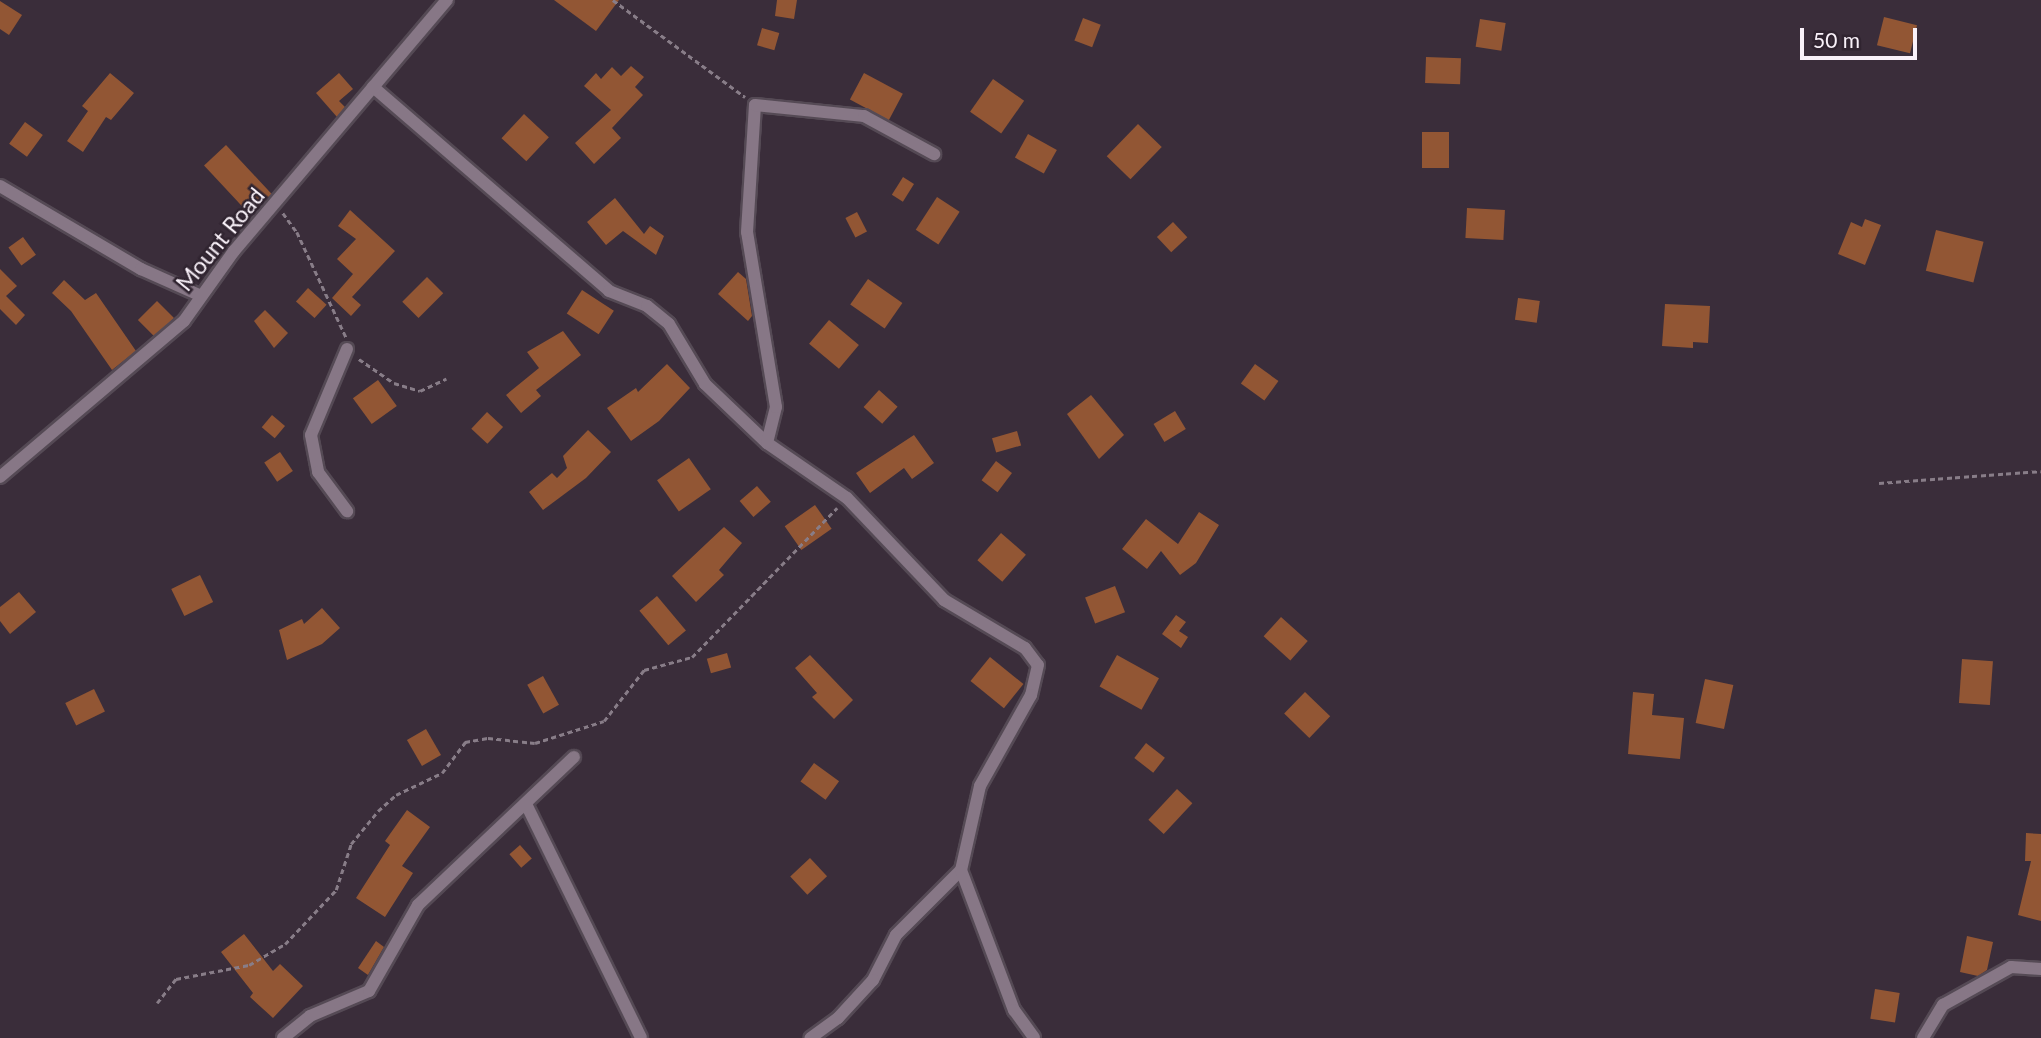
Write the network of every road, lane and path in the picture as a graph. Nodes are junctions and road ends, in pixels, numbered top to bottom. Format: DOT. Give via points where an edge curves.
graph roads {
  1 [pos="447,0"];
  2 [pos="613,0"];
  3 [pos="373,87"];
  4 [pos="755,105"];
  5 [pos="934,154"];
  6 [pos="0,186"];
  7 [pos="276,203"];
  8 [pos="199,295"];
  9 [pos="347,349"];
  10 [pos="446,379"];
  11 [pos="767,443"];
  12 [pos="2041,471"];
  13 [pos="0,477"];
  14 [pos="1880,482"];
  15 [pos="848,498"];
  16 [pos="347,511"];
  17 [pos="575,757"];
  18 [pos="527,806"];
  19 [pos="961,870"];
  20 [pos="2041,969"];
  21 [pos="157,1003"];
  22 [pos="283,1038"];
  23 [pos="641,1038"];
  24 [pos="810,1038"];
  25 [pos="1034,1038"];
  26 [pos="1923,1038"];
  1 -- 3 [label="street, Mount Road"];
  2 -- 4 [label="path"];
  3 -- 7 [label="street, Mount Road"];
  3 -- 11 [label="street" via="609,291 647,306 668,324 705,384"];
  4 -- 5 [label="street" via="864,116"];
  4 -- 11 [label="street" via="747,232 776,407"];
  6 -- 8 [label="street" via="141,269"];
  7 -- 8 [label="street, Mount Road"];
  7 -- 9 [label="path" via="297,232 345,330"];
  8 -- 13 [label="street, Mount Road" via="184,321"];
  9 -- 10 [label="path" via="420,391"];
  9 -- 16 [label="street" via="311,435 318,471"];
  11 -- 15 [label="street"];
  12 -- 14 [label="path"];
  15 -- 19 [label="street" via="944,600 1025,648 1038,665 1031,695 980,786"];
  15 -- 21 [label="path" via="692,657 643,670 604,721 535,743 510,744 488,738 465,741 442,773 396,794 378,811 351,844 336,890 285,944 248,965 176,979"];
  17 -- 18 [label="street"];
  18 -- 22 [label="street" via="418,905 369,991 310,1016"];
  18 -- 23 [label="street"];
  19 -- 24 [label="street" via="896,935 873,980 838,1018"];
  19 -- 25 [label="street" via="1014,1010"];
  20 -- 26 [label="street" via="2011,967 1943,1005"];
}
